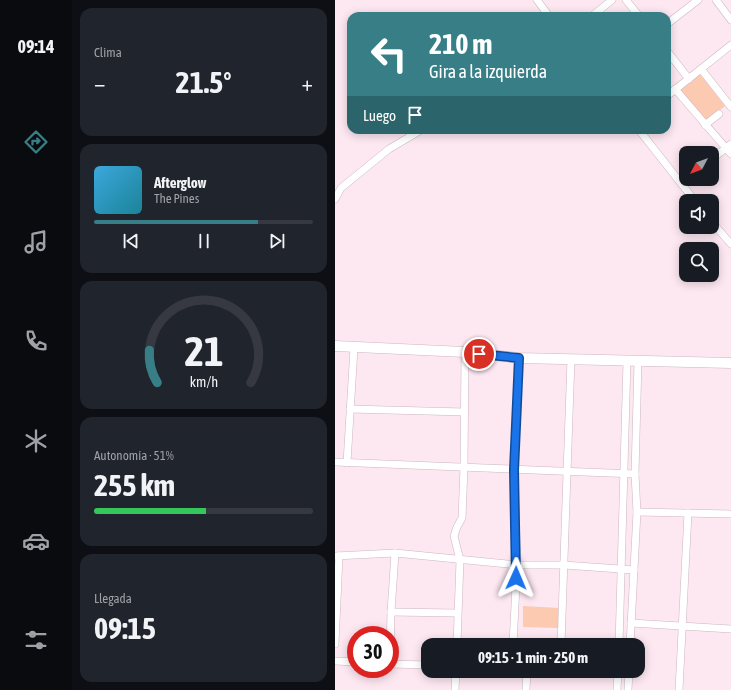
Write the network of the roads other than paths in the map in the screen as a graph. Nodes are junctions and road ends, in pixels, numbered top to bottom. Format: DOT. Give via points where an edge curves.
graph roads {
  1 [pos="537,0"];
  2 [pos="626,0"];
  3 [pos="698,0"];
  4 [pos="716,0"];
  5 [pos="609,1"];
  6 [pos="546,12"];
  7 [pos="597,12"];
  8 [pos="636,12"];
  9 [pos="731,20"];
  10 [pos="671,21"];
  11 [pos="731,46"];
  12 [pos="671,56"];
  13 [pos="701,69"];
  14 [pos="689,79"];
  15 [pos="675,89"];
  16 [pos="671,92"];
  17 [pos="731,107"];
  18 [pos="719,114"];
  19 [pos="705,125"];
  20 [pos="414,134"];
  21 [pos="643,134"];
  22 [pos="729,149"];
  23 [pos="719,155"];
  24 [pos="679,175"];
  25 [pos="335,199"];
  26 [pos="719,230"];
  27 [pos="731,244"];
  28 [pos="335,346"];
  29 [pos="354,348"];
  30 [pos="465,352"];
  31 [pos="519,358"];
  32 [pos="571,359"];
  33 [pos="627,361"];
  34 [pos="638,361"];
  35 [pos="731,363"];
  36 [pos="350,409"];
  37 [pos="464,412"];
  38 [pos="335,462"];
  39 [pos="347,463"];
  40 [pos="464,467"];
  41 [pos="514,470"];
  42 [pos="567,472"];
  43 [pos="624,474"];
  44 [pos="635,474"];
  45 [pos="637,512"];
  46 [pos="688,512"];
  47 [pos="731,514"];
  48 [pos="395,553"];
  49 [pos="337,556"];
  50 [pos="460,560"];
  51 [pos="517,565"];
  52 [pos="564,565"];
  53 [pos="621,569"];
  54 [pos="634,570"];
  55 [pos="336,610"];
  56 [pos="391,612"];
  57 [pos="457,613"];
  58 [pos="631,623"];
  59 [pos="391,626"];
  60 [pos="682,626"];
  61 [pos="731,629"];
  62 [pos="457,638"];
  63 [pos="513,638"];
  64 [pos="561,638"];
  65 [pos="619,638"];
  66 [pos="630,638"];
  67 [pos="335,644"];
  68 [pos="335,661"];
  69 [pos="347,662"];
  70 [pos="399,664"];
  71 [pos="421,664"];
  72 [pos="456,678"];
  73 [pos="527,678"];
  74 [pos="618,678"];
  75 [pos="629,678"];
  76 [pos="455,690"];
  77 [pos="526,690"];
  78 [pos="617,690"];
  79 [pos="628,690"];
  80 [pos="679,690"];
  1 -- 6 [label="street"];
  2 -- 8 [label="street"];
  3 -- 10 [label="street"];
  4 -- 9 [label="street"];
  5 -- 7 [label="street"];
  11 -- 13 [label="street"];
  12 -- 14 [label="street"];
  13 -- 14 [label="street"];
  13 -- 17 [label="street"];
  14 -- 15 [label="street"];
  15 -- 16 [label="street"];
  15 -- 19 [label="street"];
  18 -- 19 [label="street"];
  19 -- 22 [label="street"];
  20 -- 25 [label="street" via="389,149 341,188"];
  21 -- 24 [label="street"];
  22 -- 23 [label="street"];
  26 -- 27 [label="street"];
  28 -- 29 [label="street"];
  29 -- 30 [label="street"];
  29 -- 36 [label="street"];
  30 -- 31 [label="street"];
  30 -- 37 [label="street"];
  31 -- 32 [label="street"];
  31 -- 41 [label="street"];
  32 -- 33 [label="street"];
  32 -- 42 [label="street"];
  33 -- 34 [label="street"];
  33 -- 43 [label="street"];
  34 -- 35 [label="street"];
  34 -- 44 [label="street"];
  36 -- 37 [label="street"];
  36 -- 39 [label="street"];
  37 -- 40 [label="street"];
  38 -- 39 [label="street"];
  39 -- 40 [label="street"];
  40 -- 41 [label="street"];
  40 -- 50 [label="street" via="462,518 454,536"];
  41 -- 42 [label="street"];
  41 -- 51 [label="street"];
  42 -- 43 [label="street"];
  42 -- 52 [label="street"];
  43 -- 44 [label="street"];
  43 -- 53 [label="street"];
  44 -- 45 [label="street"];
  45 -- 46 [label="street"];
  45 -- 54 [label="street"];
  46 -- 47 [label="street"];
  46 -- 60 [label="street"];
  48 -- 49 [label="street"];
  48 -- 50 [label="street"];
  48 -- 56 [label="street"];
  49 -- 55 [label="street"];
  50 -- 51 [label="street"];
  50 -- 57 [label="street"];
  51 -- 52 [label="street"];
  51 -- 63 [label="street"];
  52 -- 53 [label="street"];
  52 -- 64 [label="street"];
  53 -- 54 [label="street"];
  53 -- 65 [label="street"];
  54 -- 58 [label="street"];
  55 -- 67 [label="street"];
  56 -- 57 [label="street"];
  56 -- 59 [label="street"];
  57 -- 62 [label="street"];
  58 -- 60 [label="street"];
  58 -- 66 [label="street"];
  60 -- 61 [label="street"];
  60 -- 80 [label="street"];
  68 -- 69 [label="street"];
  70 -- 71 [label="street"];
  72 -- 76 [label="street"];
  73 -- 77 [label="street"];
  74 -- 78 [label="street"];
  75 -- 79 [label="street"];
}
